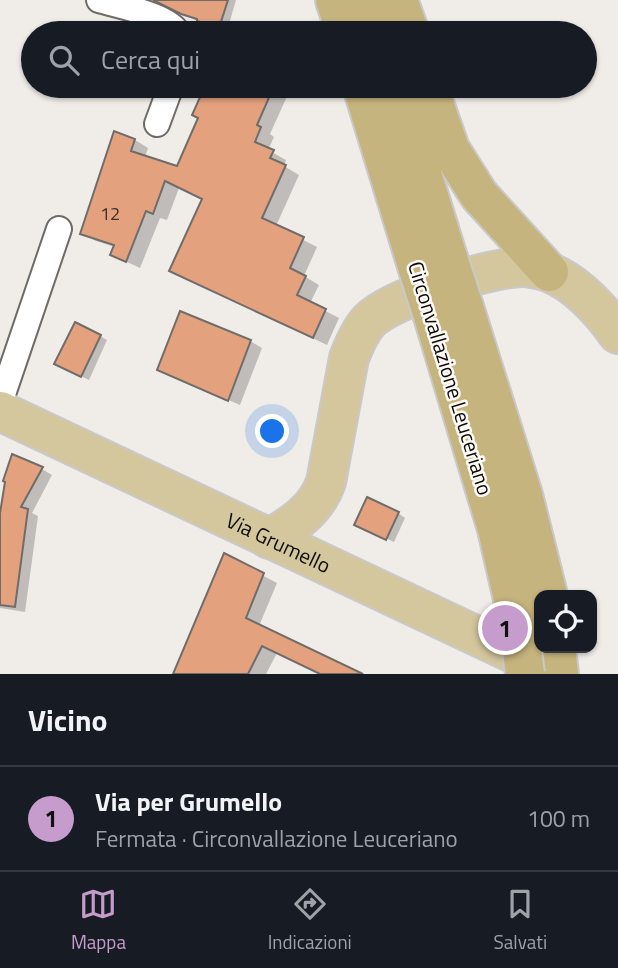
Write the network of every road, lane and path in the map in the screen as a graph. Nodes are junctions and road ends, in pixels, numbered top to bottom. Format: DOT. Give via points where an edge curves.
graph roads {
  1 [pos="99,0"];
  2 [pos="335,0"];
  3 [pos="369,0"];
  4 [pos="398,0"];
  5 [pos="166,21"];
  6 [pos="342,21"];
  7 [pos="375,21"];
  8 [pos="406,21"];
  9 [pos="167,98"];
  10 [pos="367,98"];
  11 [pos="398,98"];
  12 [pos="432,98"];
  13 [pos="157,124"];
  14 [pos="59,229"];
  15 [pos="433,263"];
  16 [pos="549,272"];
  17 [pos="604,304"];
  18 [pos="448,311"];
  19 [pos="618,334"];
  20 [pos="0,403"];
  21 [pos="0,411"];
  22 [pos="269,539"];
  23 [pos="547,590"];
  24 [pos="556,653"];
  25 [pos="525,674"];
  26 [pos="558,674"];
  1 -- 5 [label="street"];
  2 -- 6 [label="highway"];
  3 -- 7 [label="highway"];
  4 -- 8 [label="highway"];
  9 -- 13 [label="street"];
  10 -- 15 [label="highway, Circonvallazione Leuceriano"];
  11 -- 15 [label="highway, Circonvallazione Leuceriano"];
  12 -- 16 [label="highway" via="450,149 480,195"];
  14 -- 20 [label="street"];
  15 -- 18 [label="highway, Circonvallazione Leuceriano, bridge"];
  16 -- 17 [label="main road"];
  16 -- 22 [label="main road" via="526,267 487,272 397,302 369,321 349,358 322,494 302,517"];
  17 -- 19 [label="main road"];
  18 -- 23 [label="highway, Circonvallazione Leuceriano" via="523,495"];
  18 -- 25 [label="highway, Circonvallazione Leuceriano, bridge" via="518,621"];
  21 -- 22 [label="main road, Via Grumello"];
  22 -- 26 [label="main road, Via Grumello"];
  24 -- 26 [label="highway"];
}
